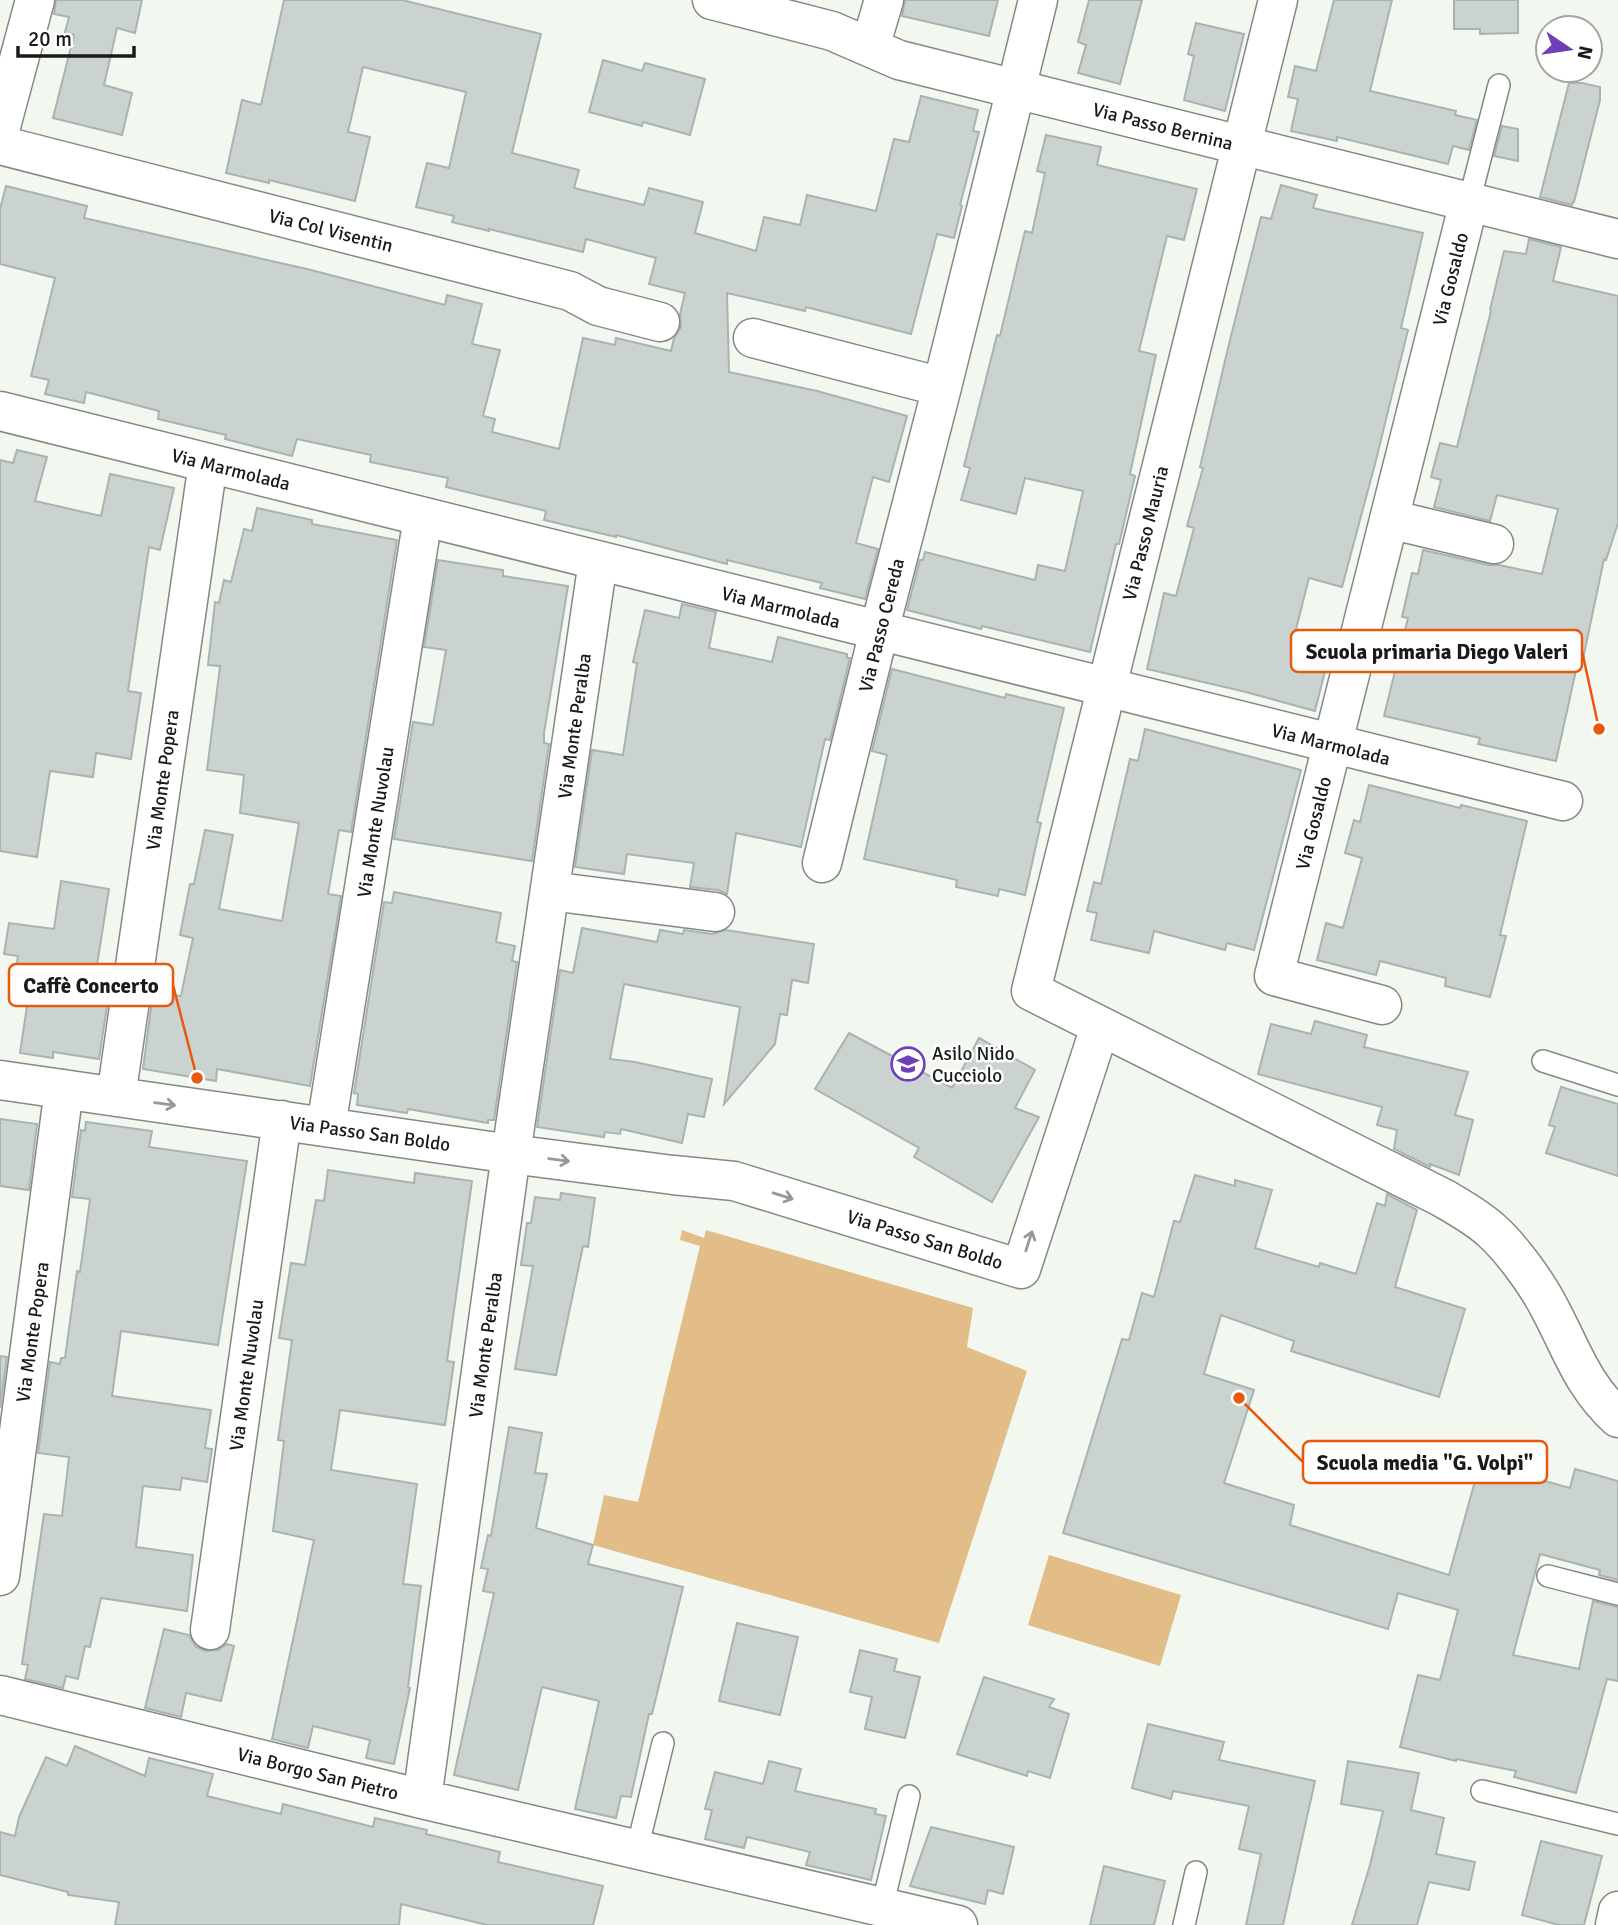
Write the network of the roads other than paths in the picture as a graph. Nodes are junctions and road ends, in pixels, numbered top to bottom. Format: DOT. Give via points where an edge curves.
graph roads {
  1 [pos="35,0"];
  2 [pos="712,0"];
  3 [pos="884,0"];
  4 [pos="1038,0"];
  5 [pos="1278,0"];
  6 [pos="870,47"];
  7 [pos="1499,85"];
  8 [pos="1015,88"];
  9 [pos="0,130"];
  10 [pos="0,145"];
  11 [pos="1242,145"];
  12 [pos="1469,202"];
  13 [pos="1618,239"];
  14 [pos="660,322"];
  15 [pos="752,338"];
  16 [pos="942,387"];
  17 [pos="0,411"];
  18 [pos="208,463"];
  19 [pos="424,517"];
  20 [pos="1389,519"];
  21 [pos="1494,544"];
  22 [pos="598,561"];
  23 [pos="879,631"];
  24 [pos="1107,688"];
  25 [pos="1332,745"];
  26 [pos="1563,801"];
  27 [pos="822,863"];
  28 [pos="550,891"];
  29 [pos="715,912"];
  30 [pos="1382,1005"];
  31 [pos="1100,1027"];
  32 [pos="1543,1061"];
  33 [pos="0,1080"];
  34 [pos="1618,1085"];
  35 [pos="64,1089"];
  36 [pos="116,1097"];
  37 [pos="282,1120"];
  38 [pos="326,1127"];
  39 [pos="511,1154"];
  40 [pos="1618,1418"];
  41 [pos="0,1576"];
  42 [pos="1548,1576"];
  43 [pos="1618,1594"];
  44 [pos="210,1630"];
  45 [pos="0,1695"];
  46 [pos="663,1743"];
  47 [pos="1482,1791"];
  48 [pos="909,1796"];
  49 [pos="422,1799"];
  50 [pos="1618,1825"];
  51 [pos="636,1849"];
  52 [pos="1196,1872"];
  53 [pos="882,1907"];
  54 [pos="1618,1911"];
  55 [pos="958,1925"];
  56 [pos="1184,1925"];
  57 [pos="1615,1925"];
  1 -- 9 [label="street"];
  2 -- 6 [label="street, Via Passo Bernina" via="831,31"];
  3 -- 6 [label="street"];
  4 -- 8 [label="street, Via Passo Cereda"];
  5 -- 11 [label="street, Via Passo Mauria"];
  6 -- 8 [label="street, Via Passo Bernina" via="899,60"];
  7 -- 12 [label="lane"];
  8 -- 11 [label="street, Via Passo Bernina"];
  8 -- 16 [label="street, Via Passo Cereda"];
  10 -- 14 [label="street, Via Col Visentin" via="570,291 598,306"];
  11 -- 12 [label="street, Via Passo Bernina"];
  11 -- 24 [label="street, Via Passo Mauria"];
  12 -- 13 [label="street, Via Passo Bernina"];
  12 -- 20 [label="street, Via Gosaldo"];
  15 -- 16 [label="street"];
  16 -- 23 [label="street, Via Passo Cereda"];
  17 -- 18 [label="street, Via Marmolada"];
  18 -- 19 [label="street, Via Marmolada"];
  18 -- 36 [label="street, Via Monte Popera"];
  19 -- 22 [label="street, Via Marmolada"];
  19 -- 38 [label="street, Via Monte Nuvolau"];
  20 -- 21 [label="street"];
  20 -- 25 [label="street, Via Gosaldo"];
  22 -- 23 [label="street, Via Marmolada"];
  22 -- 28 [label="street, Via Monte Peralba"];
  23 -- 24 [label="street, Via Marmolada"];
  23 -- 27 [label="street, Via Passo Cereda"];
  24 -- 25 [label="street, Via Marmolada"];
  24 -- 31 [label="street, Via Passo Mauria" via="1031,991"];
  25 -- 26 [label="street, Via Marmolada"];
  25 -- 30 [label="street, Via Gosaldo" via="1274,976"];
  28 -- 29 [label="street"];
  28 -- 39 [label="street, Via Monte Peralba"];
  39 -- 31 [label="street, Via Passo San Boldo, one-way" via="734,1181 1021,1269"];
  31 -- 40 [label="street" via="1471,1214 1493,1232 1528,1275 1582,1373"];
  32 -- 34 [label="lane"];
  33 -- 35 [label="street, Via Passo San Boldo"];
  35 -- 36 [label="street, Via Passo San Boldo"];
  35 -- 41 [label="street, Via Monte Popera"];
  36 -- 37 [label="street, Via Passo San Boldo, one-way"];
  37 -- 38 [label="street, Via Passo San Boldo"];
  37 -- 44 [label="street, Via Monte Nuvolau"];
  38 -- 39 [label="street, Via Passo San Boldo"];
  39 -- 49 [label="street, Via Monte Peralba"];
  42 -- 43 [label="lane"];
  45 -- 49 [label="street, Via Borgo San Pietro"];
  46 -- 51 [label="lane"];
  47 -- 50 [label="lane"];
  48 -- 53 [label="lane"];
  49 -- 51 [label="street, Via Borgo San Pietro"];
  51 -- 53 [label="street, Via Borgo San Pietro"];
  52 -- 56 [label="lane"];
  53 -- 55 [label="street, Via Borgo San Pietro"];
  54 -- 57 [label="street"];
}
